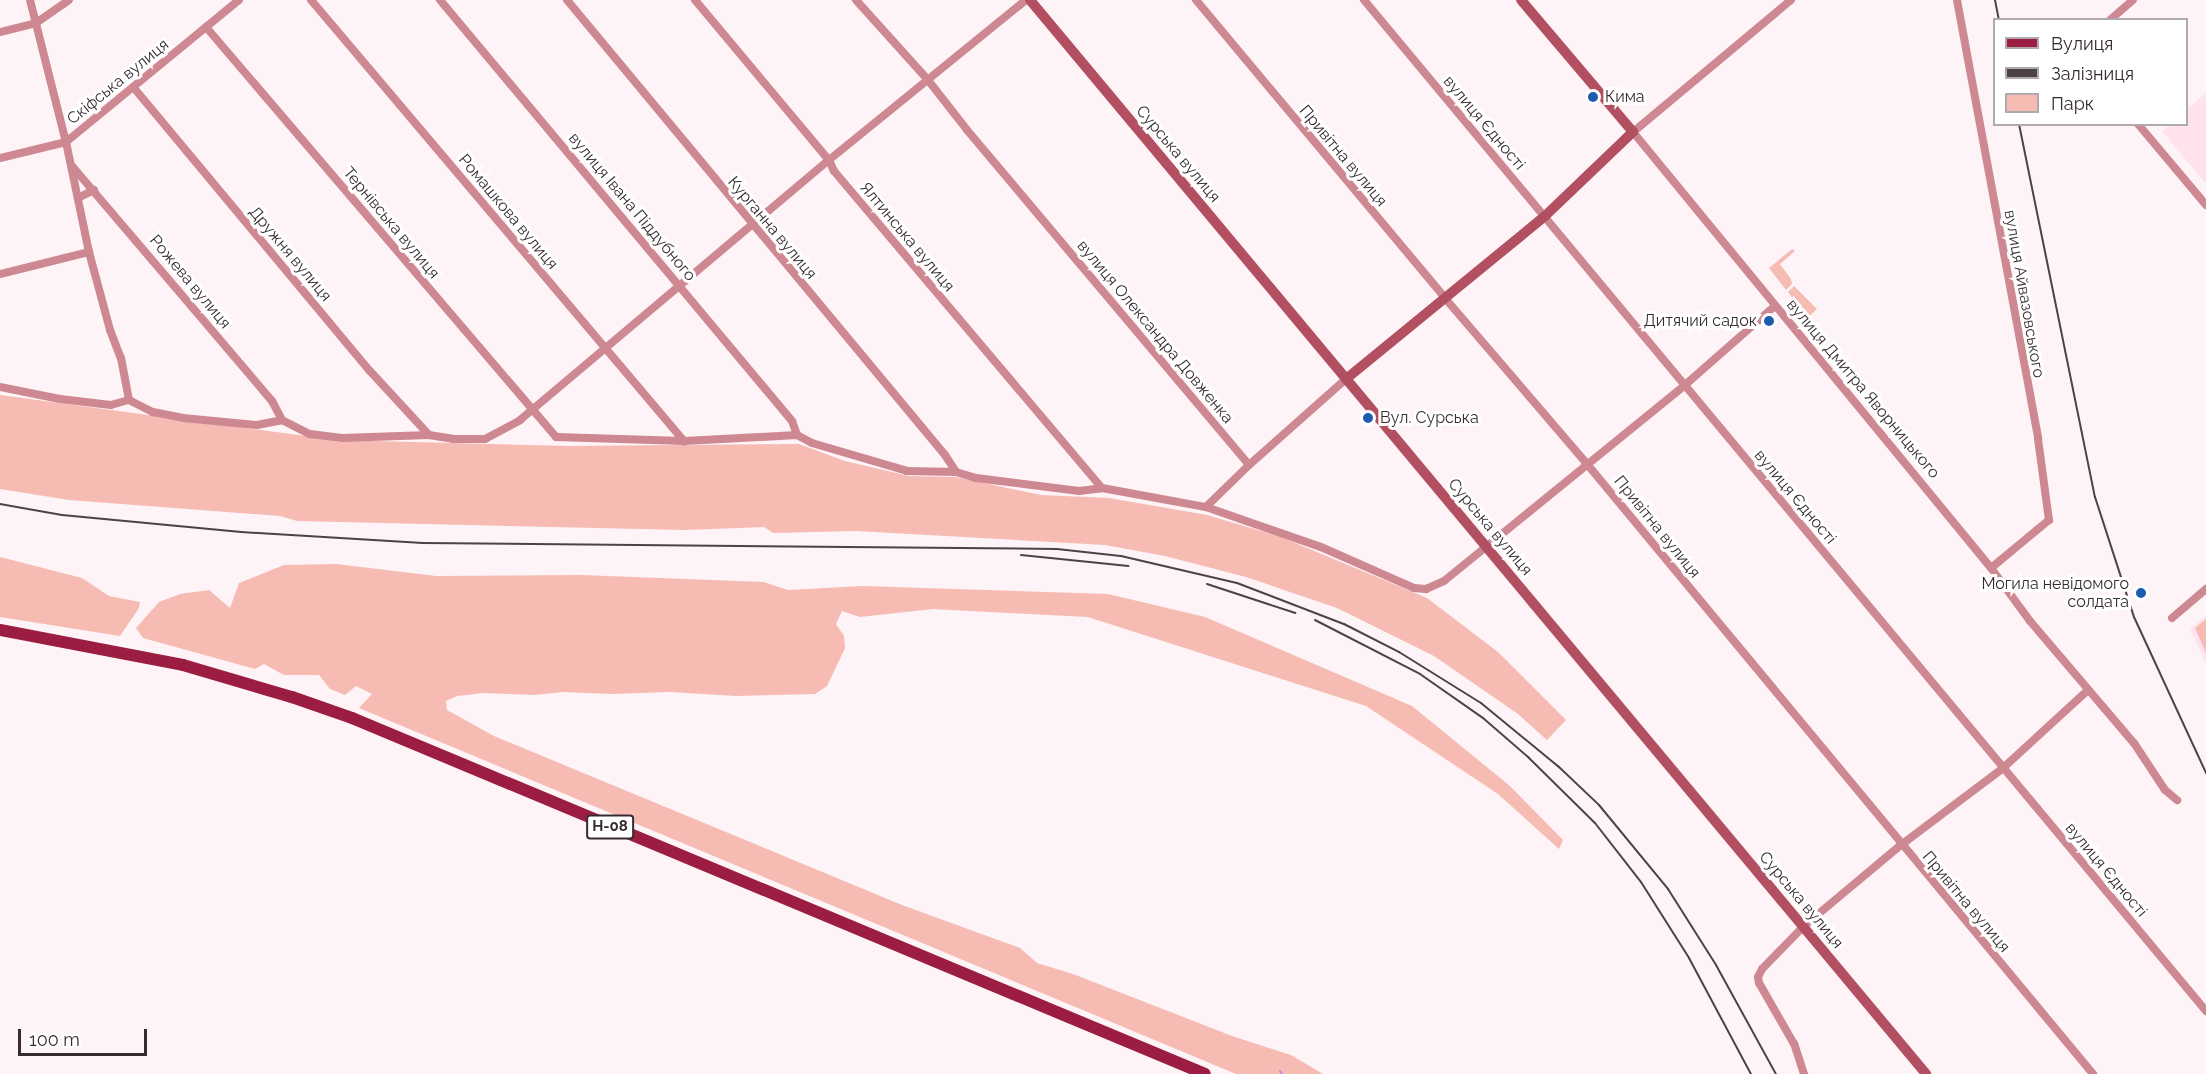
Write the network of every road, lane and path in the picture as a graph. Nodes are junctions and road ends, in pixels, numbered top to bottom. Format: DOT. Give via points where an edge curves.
graph roads {
  1 [pos="30,0"];
  2 [pos="69,0"];
  3 [pos="239,0"];
  4 [pos="311,0"];
  5 [pos="440,0"];
  6 [pos="567,0"];
  7 [pos="695,0"];
  8 [pos="856,0"];
  9 [pos="1028,0"];
  10 [pos="1196,0"];
  11 [pos="1364,0"];
  12 [pos="1521,0"];
  13 [pos="1791,0"];
  14 [pos="1957,0"];
  15 [pos="2133,0"];
  16 [pos="2112,18"];
  17 [pos="36,23"];
  18 [pos="206,27"];
  19 [pos="0,32"];
  20 [pos="928,80"];
  21 [pos="134,88"];
  22 [pos="2140,126"];
  23 [pos="1633,132"];
  24 [pos="66,142"];
  25 [pos="0,158"];
  26 [pos="829,160"];
  27 [pos="72,166"];
  28 [pos="94,190"];
  29 [pos="78,198"];
  30 [pos="2206,205"];
  31 [pos="1545,216"];
  32 [pos="753,226"];
  33 [pos="89,252"];
  34 [pos="0,274"];
  35 [pos="681,287"];
  36 [pos="1444,297"];
  37 [pos="1775,306"];
  38 [pos="605,347"];
  39 [pos="1346,379"];
  40 [pos="1685,385"];
  41 [pos="0,387"];
  42 [pos="129,400"];
  43 [pos="532,409"];
  44 [pos="282,420"];
  45 [pos="429,435"];
  46 [pos="797,435"];
  47 [pos="684,441"];
  48 [pos="1587,464"];
  49 [pos="1249,465"];
  50 [pos="956,472"];
  51 [pos="1102,488"];
  52 [pos="1206,507"];
  53 [pos="1486,544"];
  54 [pos="1991,568"];
  55 [pos="2206,589"];
  56 [pos="2172,618"];
  57 [pos="0,630"];
  58 [pos="2088,690"];
  59 [pos="2002,768"];
  60 [pos="2176,800"];
  61 [pos="1901,845"];
  62 [pos="1804,926"];
  63 [pos="2206,1011"];
  64 [pos="1205,1074"];
  65 [pos="1804,1074"];
  66 [pos="1926,1074"];
  67 [pos="2093,1074"];
  1 -- 17 [label="street"];
  2 -- 17 [label="street"];
  3 -- 18 [label="street, Скіфська вулиця"];
  4 -- 38 [label="street, Ромашкова вулиця"];
  5 -- 35 [label="street, вулиця Івана Піддубного"];
  6 -- 32 [label="street, Курганна вулиця"];
  7 -- 26 [label="street, Ялтинська вулиця"];
  8 -- 20 [label="street, вулиця Олександра Довженка"];
  9 -- 20 [label="street"];
  9 -- 39 [label="street, Сурська вулиця"];
  10 -- 36 [label="street, Привітна вулиця"];
  11 -- 31 [label="street, вулиця Єдності"];
  12 -- 23 [label="street, вулиця Дмитра Яворницького"];
  13 -- 23 [label="street"];
  14 -- 54 [label="street, вулиця Айвазовського" via="2038,438 2049,520"];
  15 -- 16 [label="street"];
  17 -- 19 [label="street"];
  17 -- 24 [label="street"];
  18 -- 21 [label="street, Скіфська вулиця"];
  18 -- 43 [label="street, Тернівська вулиця"];
  20 -- 26 [label="street"];
  20 -- 49 [label="street, вулиця Олександра Довженка"];
  21 -- 24 [label="street, Скіфська вулиця"];
  21 -- 45 [label="street, Дружня вулиця" via="370,371"];
  22 -- 30 [label="street"];
  23 -- 31 [label="street"];
  23 -- 37 [label="street, вулиця Дмитра Яворницького"];
  24 -- 25 [label="street, Скіфська вулиця"];
  24 -- 27 [label="street"];
  26 -- 32 [label="street"];
  26 -- 51 [label="street, Ялтинська вулиця" via="834,171"];
  27 -- 28 [label="street, Рожева вулиця"];
  27 -- 29 [label="street"];
  28 -- 29 [label="street"];
  28 -- 44 [label="street, Рожева вулиця" via="272,401"];
  29 -- 33 [label="street"];
  31 -- 36 [label="street"];
  31 -- 40 [label="street, вулиця Єдності"];
  32 -- 35 [label="street"];
  32 -- 50 [label="street, Курганна вулиця"];
  33 -- 34 [label="street"];
  33 -- 42 [label="street" via="121,358"];
  35 -- 38 [label="street"];
  35 -- 46 [label="street, вулиця Івана Піддубного" via="792,421"];
  36 -- 39 [label="street"];
  36 -- 48 [label="street, Привітна вулиця"];
  37 -- 40 [label="street"];
  37 -- 54 [label="street, вулиця Дмитра Яворницького"];
  38 -- 43 [label="street"];
  38 -- 47 [label="street, Ромашкова вулиця"];
  39 -- 49 [label="street"];
  39 -- 53 [label="street, Сурська вулиця"];
  40 -- 48 [label="street"];
  40 -- 59 [label="street, вулиця Єдності"];
  41 -- 42 [label="street" via="111,405"];
  42 -- 44 [label="street" via="153,412 183,418 257,425"];
  43 -- 45 [label="street" via="485,439"];
  43 -- 47 [label="street, Тернівська вулиця" via="556,437"];
  44 -- 45 [label="street" via="310,434 342,438"];
  46 -- 47 [label="street"];
  46 -- 50 [label="street" via="907,471"];
  48 -- 53 [label="street"];
  48 -- 61 [label="street, Привітна вулиця"];
  49 -- 52 [label="street"];
  50 -- 51 [label="street" via="1042,488"];
  51 -- 52 [label="street"];
  52 -- 53 [label="street" via="1321,547 1414,588 1426,589 1444,581"];
  53 -- 62 [label="street, Сурська вулиця"];
  54 -- 58 [label="street, вулиця Дмитра Яворницького"];
  55 -- 56 [label="street"];
  57 -- 64 [label="main road, Н-08" via="183,665 352,718"];
  58 -- 59 [label="street"];
  58 -- 60 [label="street, вулиця Дмитра Яворницького"];
  59 -- 61 [label="street"];
  59 -- 63 [label="street, вулиця Єдності"];
  61 -- 62 [label="street"];
  61 -- 67 [label="street, Привітна вулиця"];
  62 -- 65 [label="street" via="1758,977 1794,1044"];
  62 -- 66 [label="street, Сурська вулиця"];
}
